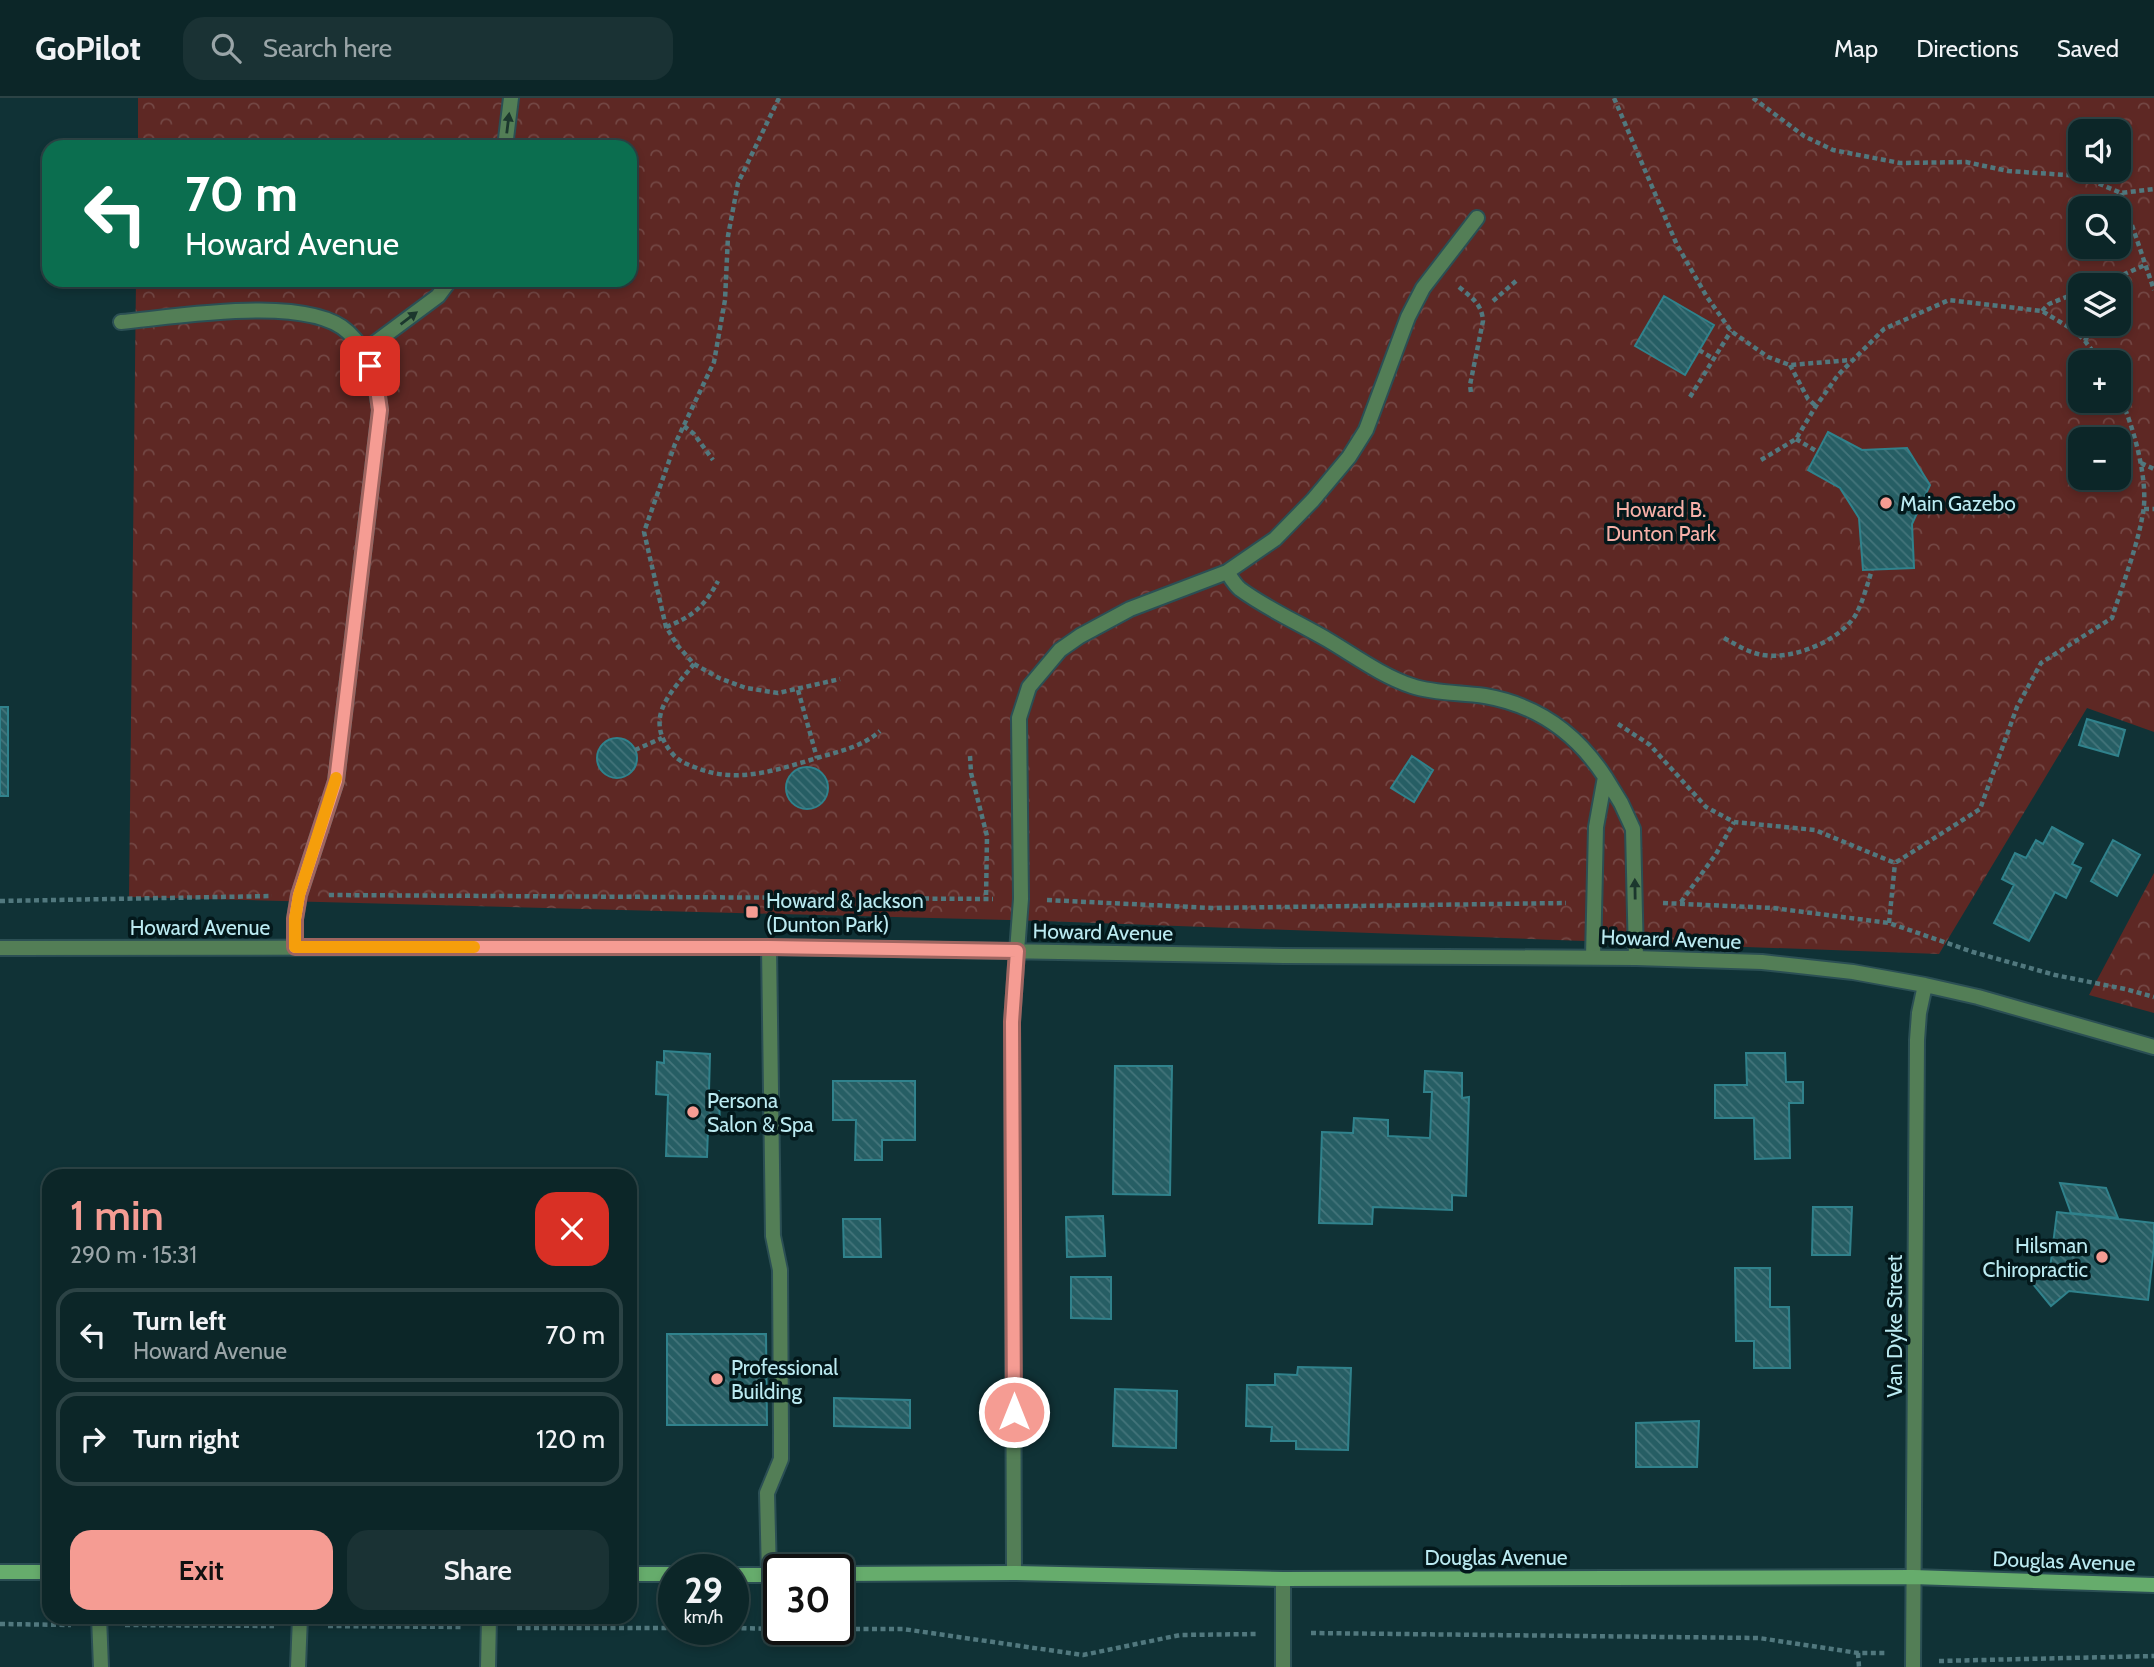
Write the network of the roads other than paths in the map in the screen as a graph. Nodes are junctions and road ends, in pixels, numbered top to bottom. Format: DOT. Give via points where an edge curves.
graph roads {
  1 [pos="510,98"];
  2 [pos="506,140"];
  3 [pos="1477,218"];
  4 [pos="445,287"];
  5 [pos="121,322"];
  6 [pos="364,351"];
  7 [pos="1227,572"];
  8 [pos="1605,777"];
  9 [pos="295,947"];
  10 [pos="769,947"];
  11 [pos="0,948"];
  12 [pos="1017,951"];
  13 [pos="1593,957"];
  14 [pos="1636,958"];
  15 [pos="1925,985"];
  16 [pos="2154,1047"];
  17 [pos="772,1554"];
  18 [pos="0,1572"];
  19 [pos="42,1572"];
  20 [pos="1014,1573"];
  21 [pos="637,1574"];
  22 [pos="658,1574"];
  23 [pos="854,1574"];
  24 [pos="1913,1577"];
  25 [pos="1283,1578"];
  26 [pos="2154,1586"];
  27 [pos="98,1624"];
  28 [pos="299,1624"];
  29 [pos="489,1624"];
  30 [pos="1913,1662"];
  31 [pos="101,1667"];
  32 [pos="298,1667"];
  33 [pos="488,1667"];
  34 [pos="1283,1667"];
  2 -- 1 [label="street, one-way"];
  3 -- 7 [label="street" via="1423,288 1366,430 1349,457 1275,539"];
  6 -- 4 [label="street, one-way"];
  5 -- 6 [label="street" via="267,310 298,312 325,317 348,331"];
  6 -- 9 [label="street" via="379,401 377,438 336,781 299,895"];
  7 -- 8 [label="street" via="1238,587 1260,601 1409,685 1494,698 1535,711 1576,740"];
  7 -- 12 [label="street" via="1130,609 1080,636 1060,650 1029,687 1019,722 1021,899"];
  8 -- 13 [label="street" via="1596,827"];
  14 -- 8 [label="street, one-way" via="1633,830"];
  9 -- 10 [label="street, Howard Avenue"];
  9 -- 11 [label="street, Howard Avenue"];
  10 -- 12 [label="street, Howard Avenue"];
  10 -- 17 [label="street" via="781,1434 781,1459 768,1493"];
  12 -- 13 [label="street, Howard Avenue"];
  12 -- 20 [label="street" via="1012,1022"];
  13 -- 14 [label="street, Howard Avenue"];
  14 -- 15 [label="street, Howard Avenue" via="1762,962"];
  15 -- 16 [label="street, Howard Avenue"];
  15 -- 24 [label="street, Van Dyke Street" via="1917,1040"];
  18 -- 19 [label="street"];
  20 -- 23 [label="street, Douglas Avenue"];
  20 -- 25 [label="street, Douglas Avenue"];
  21 -- 22 [label="street"];
  24 -- 25 [label="street, Douglas Avenue"];
  24 -- 26 [label="street, Douglas Avenue"];
  24 -- 30 [label="street, Van Dyke Street"];
  25 -- 34 [label="street"];
  27 -- 31 [label="street"];
  28 -- 32 [label="street"];
  29 -- 33 [label="street"];
}
